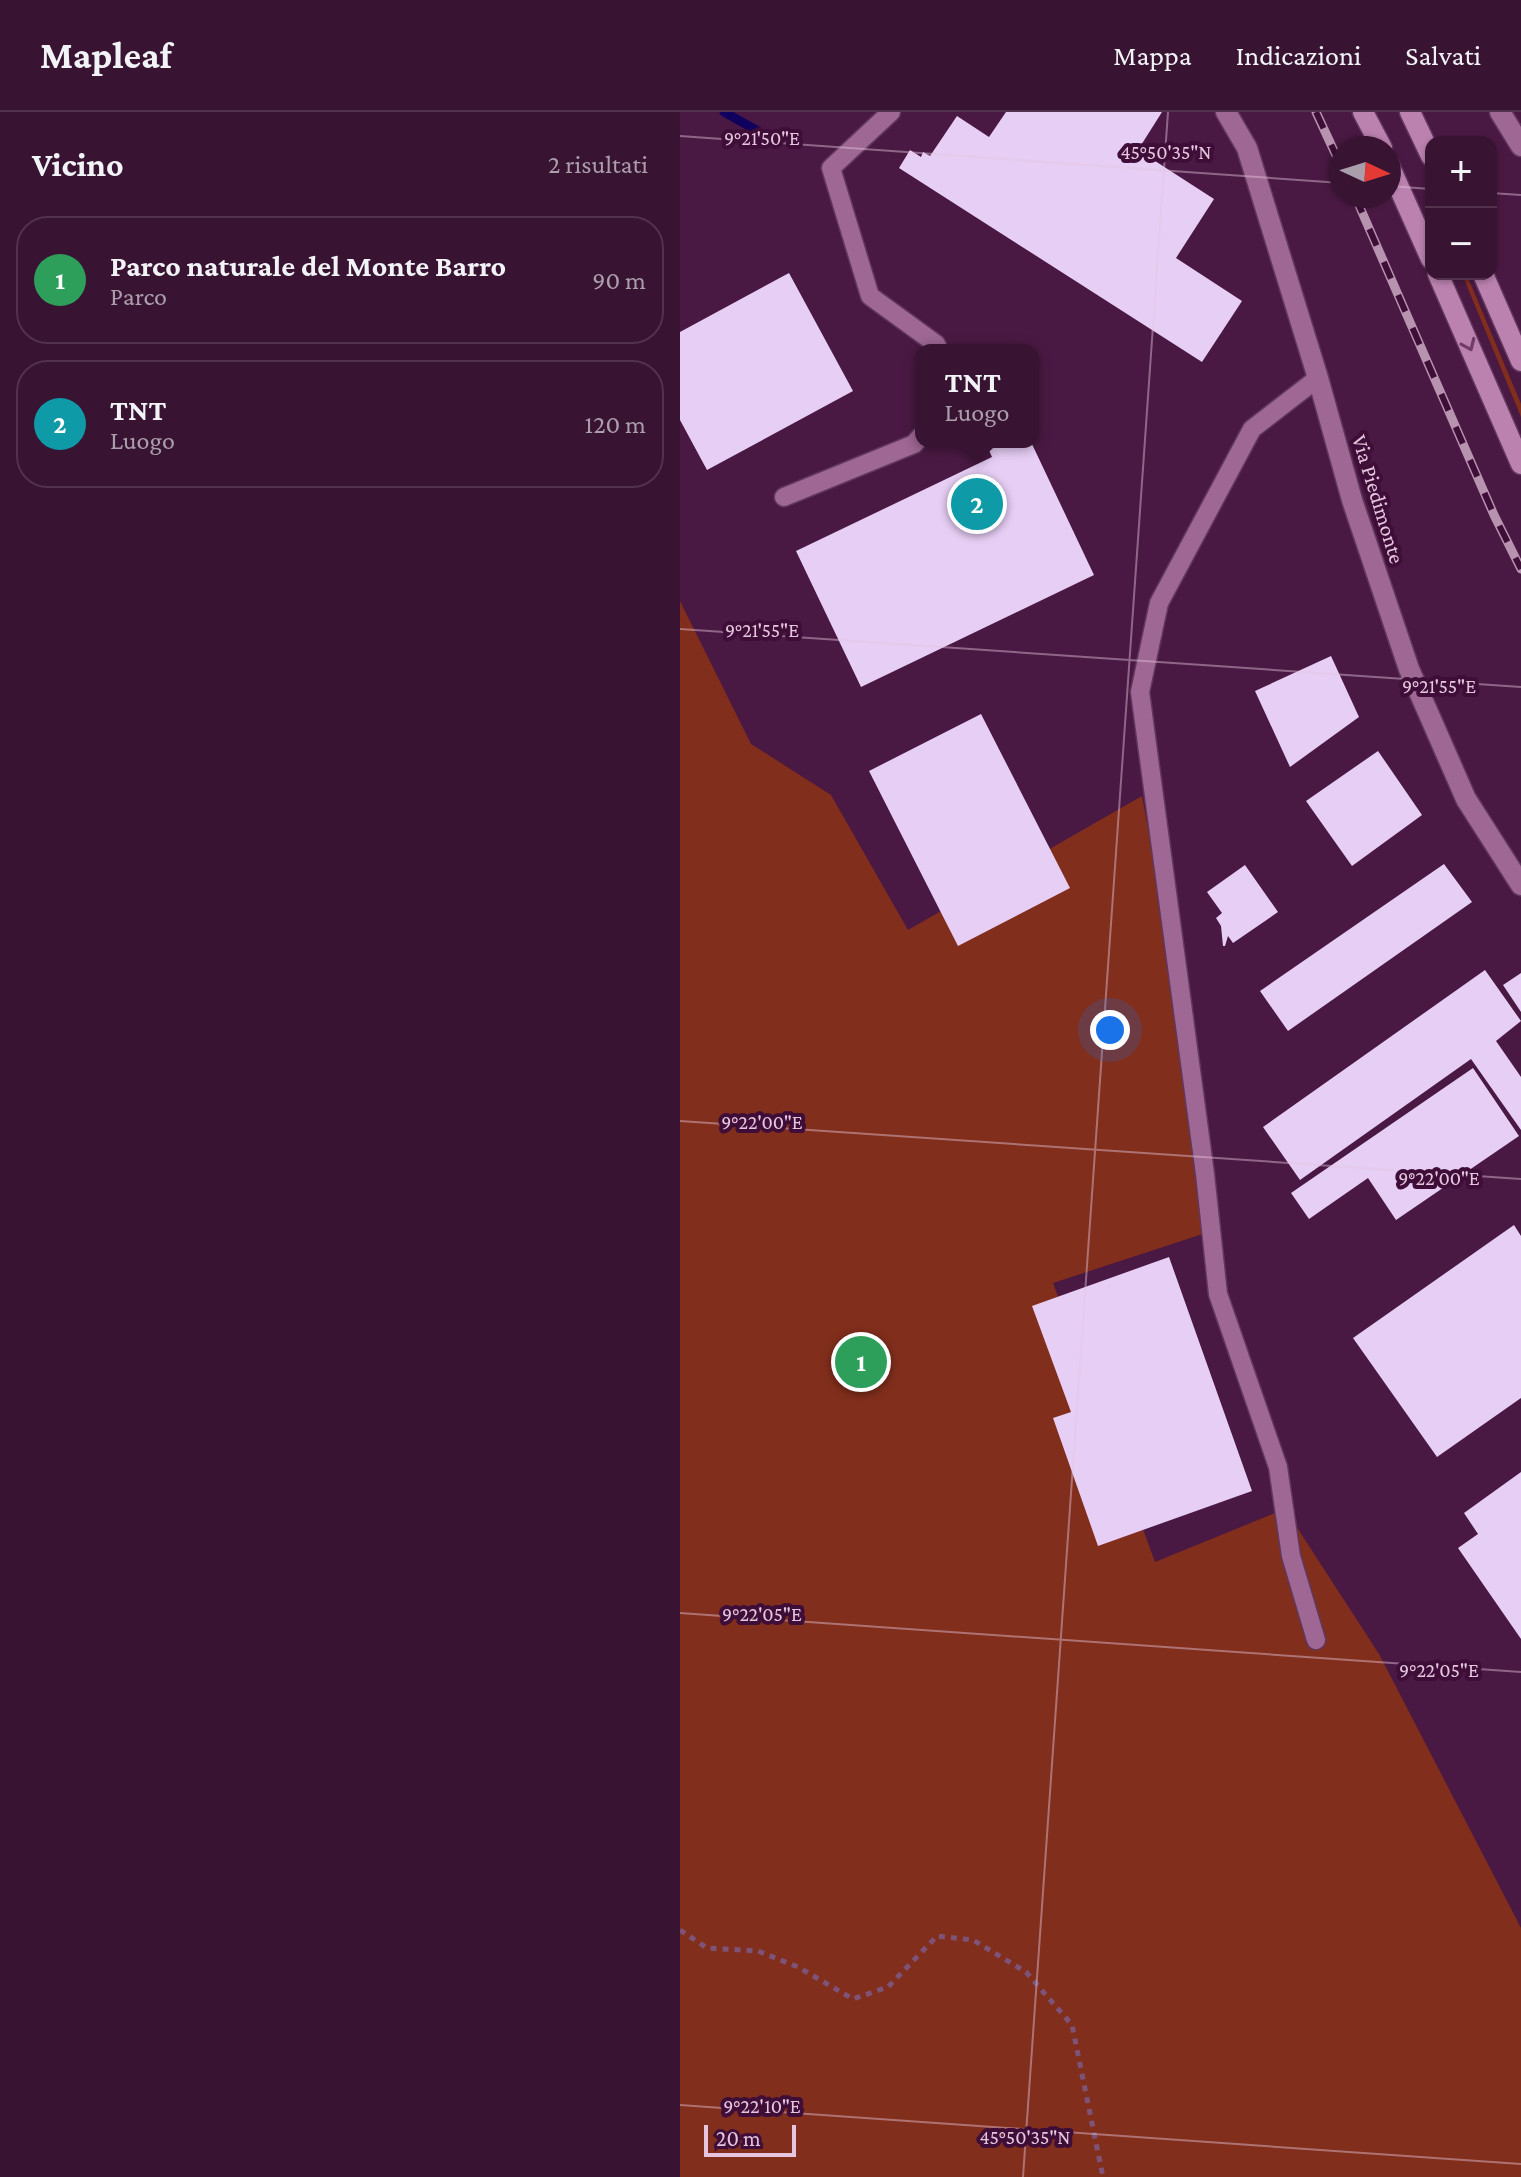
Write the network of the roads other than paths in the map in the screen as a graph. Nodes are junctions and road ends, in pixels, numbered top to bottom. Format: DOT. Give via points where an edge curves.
graph roads {
  1 [pos="891,112"];
  2 [pos="1226,112"];
  3 [pos="1363,112"];
  4 [pos="1410,112"];
  5 [pos="1500,112"];
  6 [pos="1376,136"];
  7 [pos="1425,143"];
  8 [pos="1521,146"];
  9 [pos="1401,192"];
  10 [pos="1425,246"];
  11 [pos="1441,280"];
  12 [pos="1486,280"];
  13 [pos="935,344"];
  14 [pos="1521,361"];
  15 [pos="1318,378"];
  16 [pos="915,443"];
  17 [pos="1521,464"];
  18 [pos="784,497"];
  19 [pos="1521,885"];
  20 [pos="1316,1640"];
  1 -- 13 [label="lane" via="831,168 870,296"];
  2 -- 15 [label="street, Via Piedimonte" via="1247,148"];
  3 -- 6 [label="main road"];
  4 -- 7 [label="main road"];
  5 -- 8 [label="street"];
  9 -- 10 [label="main road"];
  11 -- 17 [label="main road, one-way"];
  12 -- 14 [label="main road"];
  15 -- 19 [label="street, Via Piedimonte" via="1409,669 1466,799"];
  15 -- 20 [label="lane" via="1252,429 1159,603 1140,692 1218,1294 1278,1467 1291,1556"];
  16 -- 18 [label="lane"];
}
